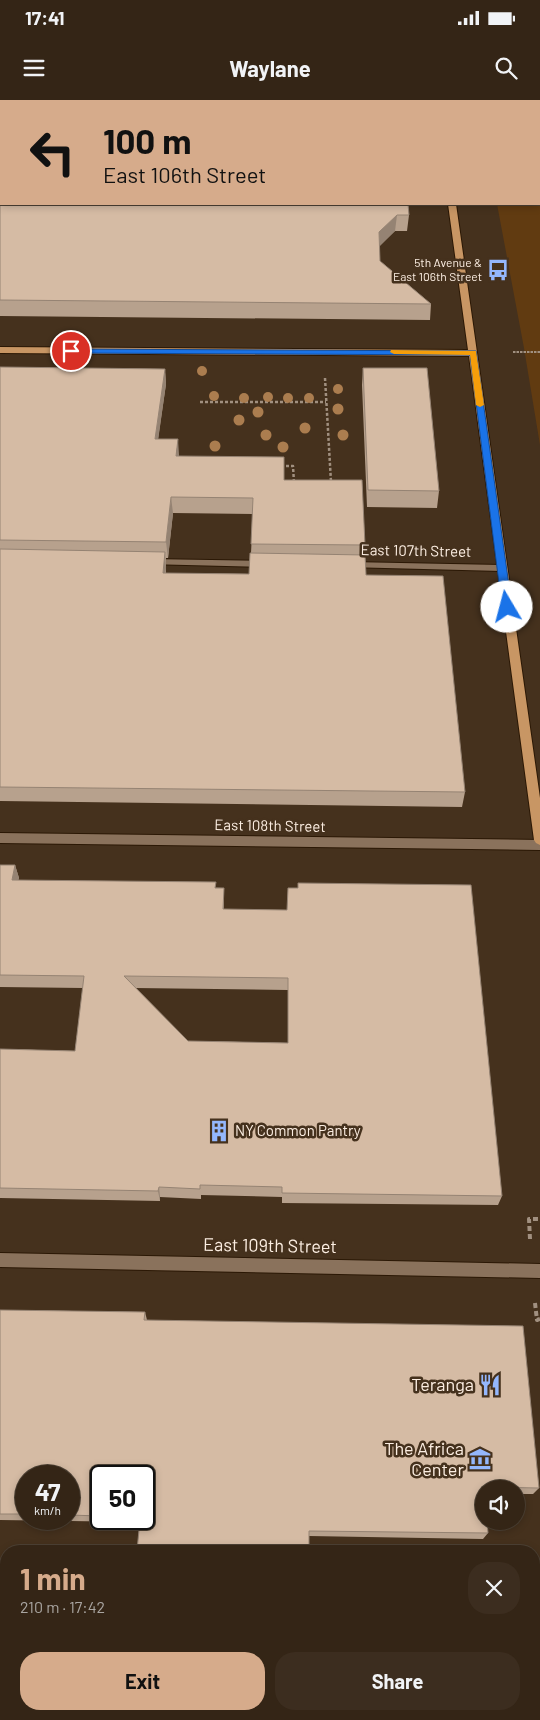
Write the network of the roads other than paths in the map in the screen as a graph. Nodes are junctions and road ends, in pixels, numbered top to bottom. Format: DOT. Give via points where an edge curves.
graph roads {
  1 [pos="452,205"];
  2 [pos="0,350"];
  3 [pos="474,353"];
  4 [pos="139,562"];
  5 [pos="278,564"];
  6 [pos="338,565"];
  7 [pos="501,568"];
  8 [pos="0,838"];
  9 [pos="540,840"];
  10 [pos="540,845"];
  11 [pos="0,1260"];
  12 [pos="540,1271"];
  1 -- 3 [label="main road"];
  2 -- 3 [label="main road"];
  3 -- 7 [label="main road"];
  4 -- 5 [label="street"];
  6 -- 7 [label="street, East 107th Street"];
  7 -- 9 [label="main road"];
  8 -- 10 [label="street, East 108th Street"];
  11 -- 12 [label="street, East 109th Street"];
}
